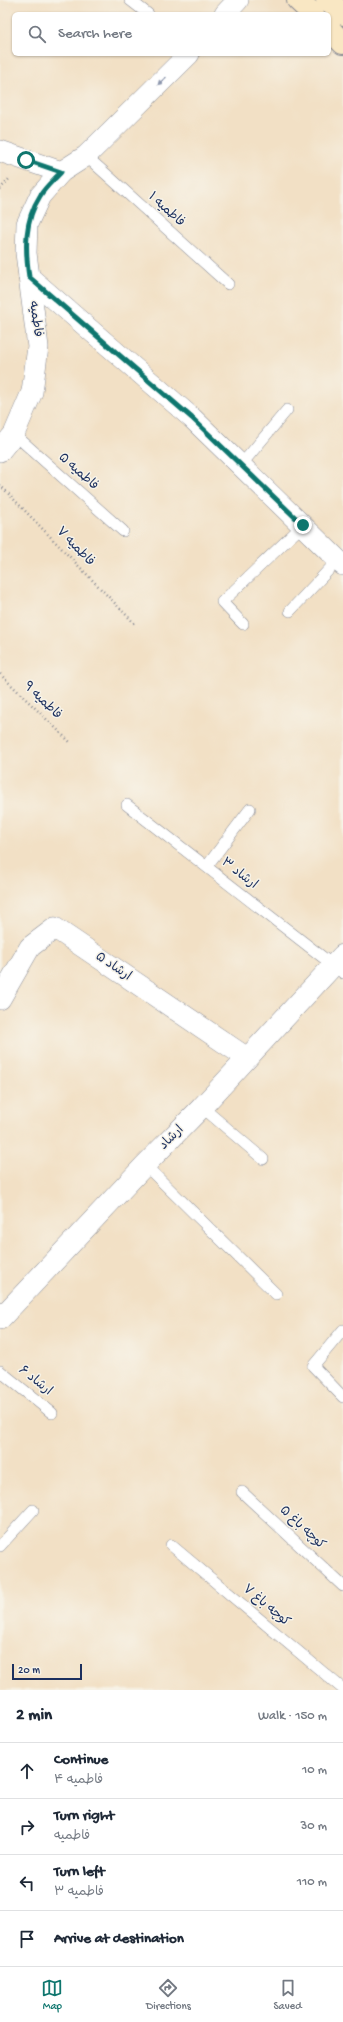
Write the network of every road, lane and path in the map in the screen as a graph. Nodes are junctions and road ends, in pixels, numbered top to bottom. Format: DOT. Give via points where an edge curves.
graph roads {
  1 [pos="130,0"];
  2 [pos="238,0"];
  3 [pos="298,0"];
  4 [pos="327,0"];
  5 [pos="145,12"];
  6 [pos="227,12"];
  7 [pos="311,12"];
  8 [pos="343,14"];
  9 [pos="331,31"];
  10 [pos="343,42"];
  11 [pos="188,56"];
  12 [pos="0,151"];
  13 [pos="86,156"];
  14 [pos="61,172"];
  15 [pos="29,277"];
  16 [pos="228,284"];
  17 [pos="287,410"];
  18 [pos="14,434"];
  19 [pos="0,451"];
  20 [pos="241,465"];
  21 [pos="0,485"];
  22 [pos="303,525"];
  23 [pos="123,531"];
  24 [pos="341,562"];
  25 [pos="290,611"];
  26 [pos="135,624"];
  27 [pos="243,624"];
  28 [pos="0,674"];
  29 [pos="71,743"];
  30 [pos="127,805"];
  31 [pos="250,809"];
  32 [pos="207,866"];
  33 [pos="340,964"];
  34 [pos="0,999"];
  35 [pos="247,1058"];
  36 [pos="202,1107"];
  37 [pos="263,1159"];
  38 [pos="145,1165"];
  39 [pos="276,1294"];
  40 [pos="0,1319"];
  41 [pos="343,1330"];
  42 [pos="0,1371"];
  43 [pos="343,1397"];
  44 [pos="52,1413"];
  45 [pos="242,1492"];
  46 [pos="33,1510"];
  47 [pos="171,1545"];
  48 [pos="0,1546"];
  49 [pos="343,1586"];
  50 [pos="343,1689"];
  1 -- 5 [label="lane"];
  2 -- 6 [label="street"];
  3 -- 7 [label="main road"];
  4 -- 8 [label="main road"];
  9 -- 10 [label="main road"];
  11 -- 13 [label="street, فاطمیه, one-way"];
  12 -- 14 [label="street"];
  13 -- 14 [label="street, فاطمیه"];
  13 -- 16 [label="lane, فاطمیه ۱"];
  14 -- 15 [label="street, فاطمیه" via="40,196 27,224 26,253"];
  15 -- 18 [label="street, فاطمیه" via="38,347 32,392"];
  15 -- 20 [label="street" via="192,418"];
  17 -- 20 [label="lane"];
  18 -- 19 [label="street, فاطمیه"];
  18 -- 23 [label="lane, فاطمیه ۵"];
  20 -- 22 [label="street"];
  21 -- 26 [label="path, فاطمیه ۷"];
  22 -- 24 [label="street"];
  22 -- 27 [label="lane" via="222,602"];
  24 -- 25 [label="lane"];
  28 -- 29 [label="path, فاطمیه ۹"];
  30 -- 32 [label="lane, ارشاد ۳"];
  31 -- 32 [label="lane"];
  32 -- 33 [label="lane, ارشاد ۳"];
  33 -- 35 [label="street, ارشاد"];
  34 -- 35 [label="street, ارشاد ۵" via="30,947 55,928"];
  35 -- 36 [label="street, ارشاد"];
  36 -- 37 [label="lane"];
  36 -- 38 [label="street, ارشاد"];
  38 -- 39 [label="lane"];
  38 -- 40 [label="street, ارشاد"];
  41 -- 43 [label="lane" via="313,1366"];
  42 -- 44 [label="lane, ارشاد ۶"];
  45 -- 49 [label="lane, کوچه باغ ۵"];
  46 -- 48 [label="lane"];
  47 -- 50 [label="lane, کوچه باغ ۷"];
}
